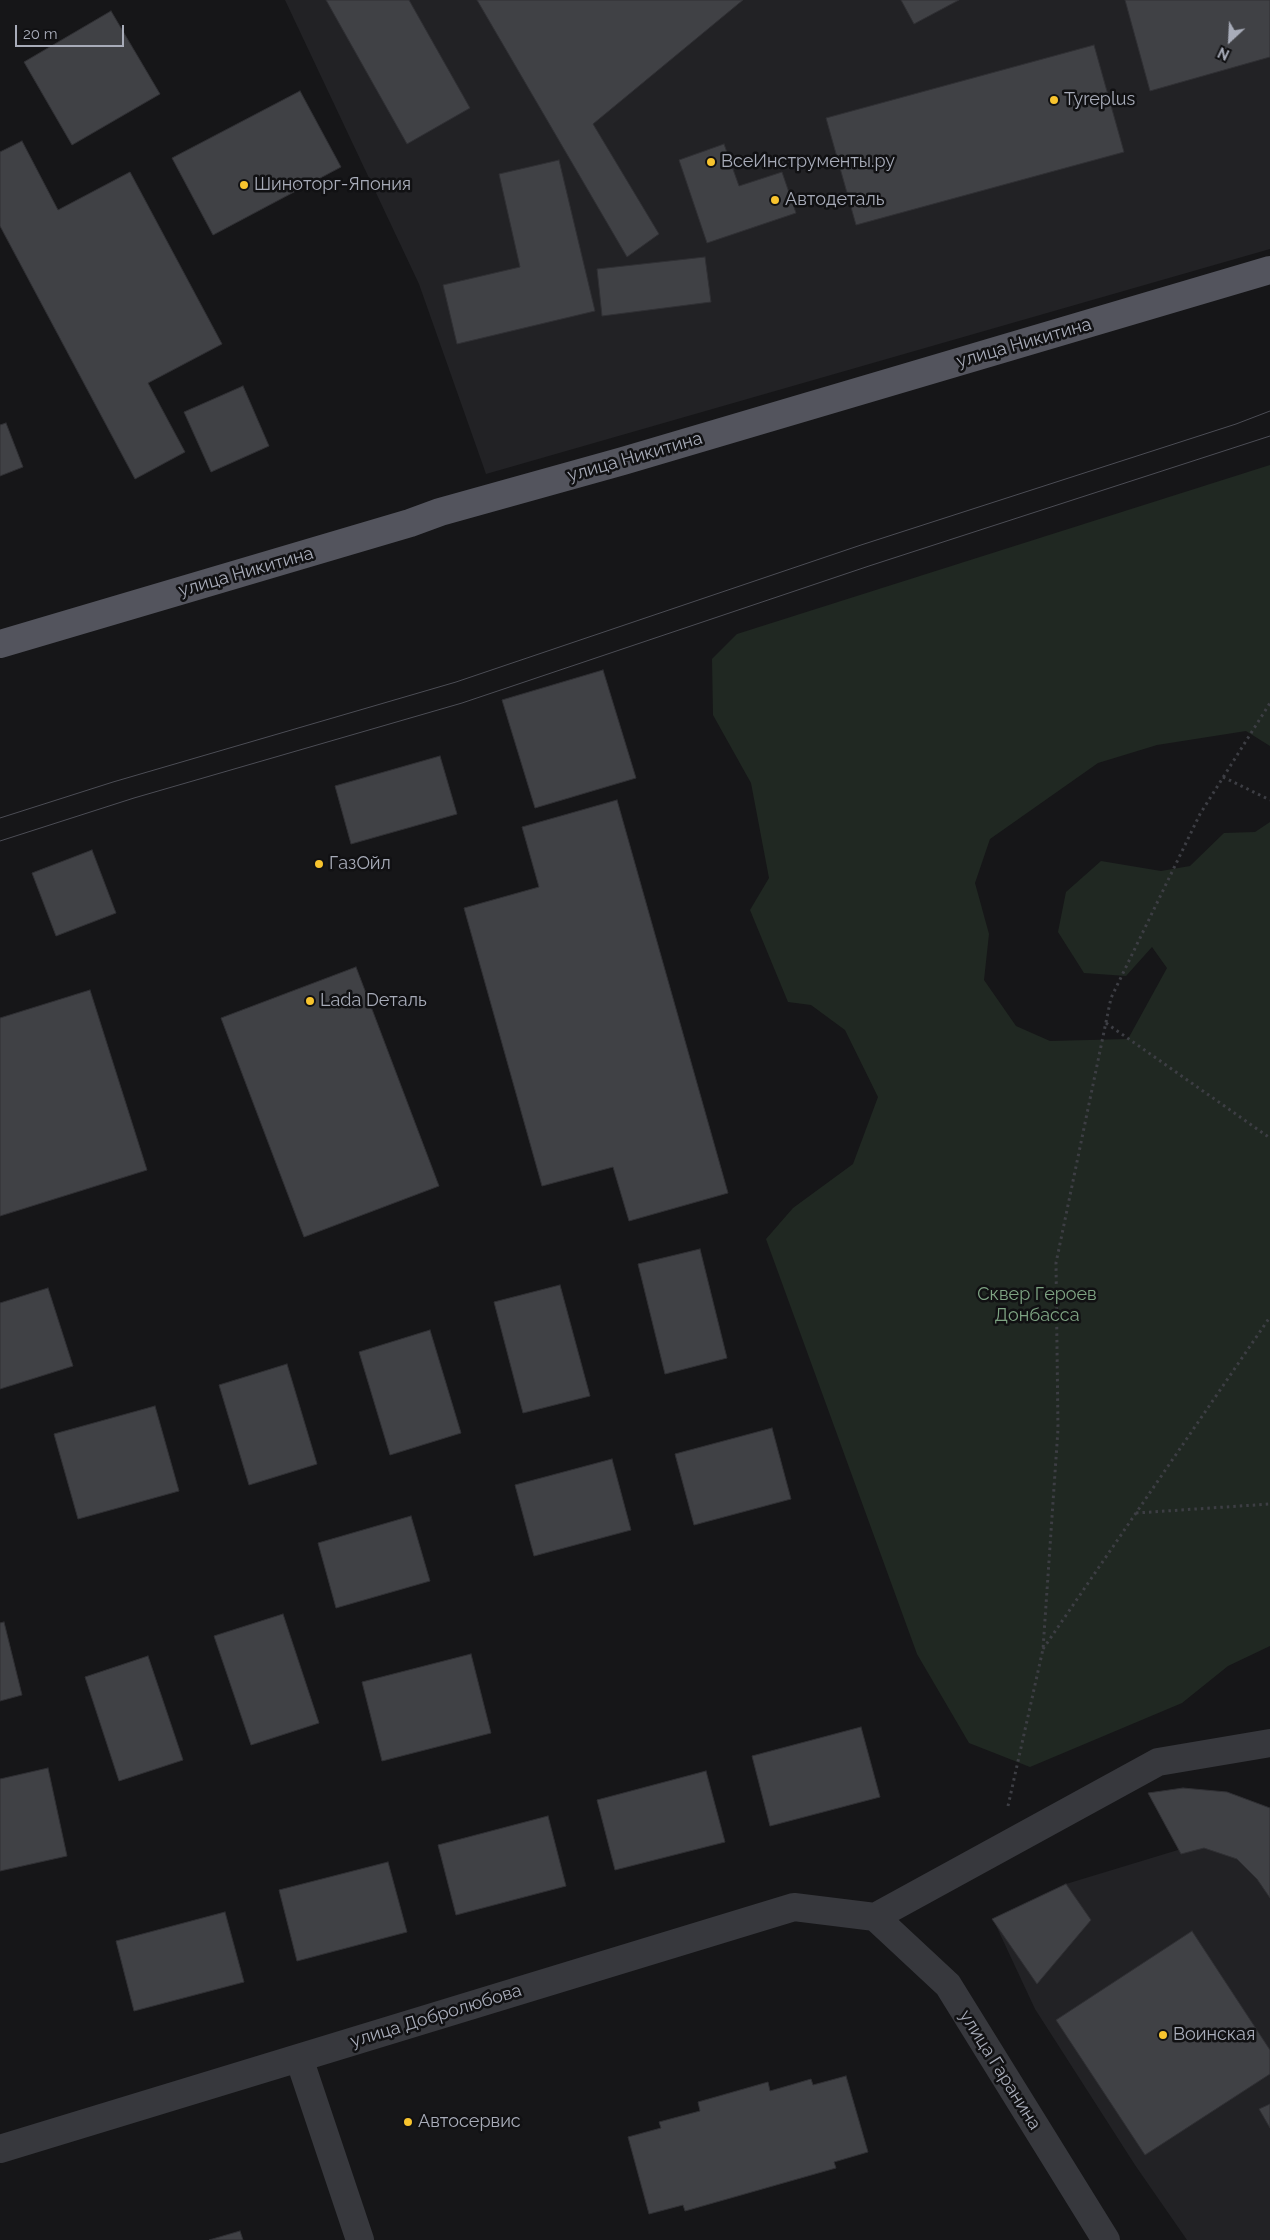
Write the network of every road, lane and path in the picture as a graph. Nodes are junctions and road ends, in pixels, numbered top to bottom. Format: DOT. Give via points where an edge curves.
graph roads {
  1 [pos="1270,270"];
  2 [pos="0,644"];
  3 [pos="1270,703"];
  4 [pos="1223,777"];
  5 [pos="1270,800"];
  6 [pos="1106,1023"];
  7 [pos="1270,1138"];
  8 [pos="1270,1317"];
  9 [pos="1270,1504"];
  10 [pos="1136,1514"];
  11 [pos="1043,1649"];
  12 [pos="1270,1744"];
  13 [pos="999,1849"];
  14 [pos="876,1917"];
  15 [pos="299,2058"];
  16 [pos="0,2149"];
  17 [pos="360,2240"];
  18 [pos="1106,2240"];
  1 -- 2 [label="main road, улица Никитина"];
  3 -- 4 [label="path"];
  4 -- 5 [label="path"];
  4 -- 6 [label="path" via="1200,814 1111,998"];
  6 -- 7 [label="path"];
  6 -- 11 [label="path" via="1056,1263 1058,1429"];
  8 -- 10 [label="path"];
  9 -- 10 [label="path"];
  10 -- 11 [label="path"];
  11 -- 13 [label="path"];
  12 -- 13 [label="street" via="1158,1762"];
  13 -- 14 [label="street"];
  14 -- 15 [label="street, улица Добролюбова" via="794,1906"];
  14 -- 18 [label="street, улица Гаранина" via="948,1985"];
  15 -- 16 [label="street, улица Добролюбова"];
  15 -- 17 [label="street"];
}
